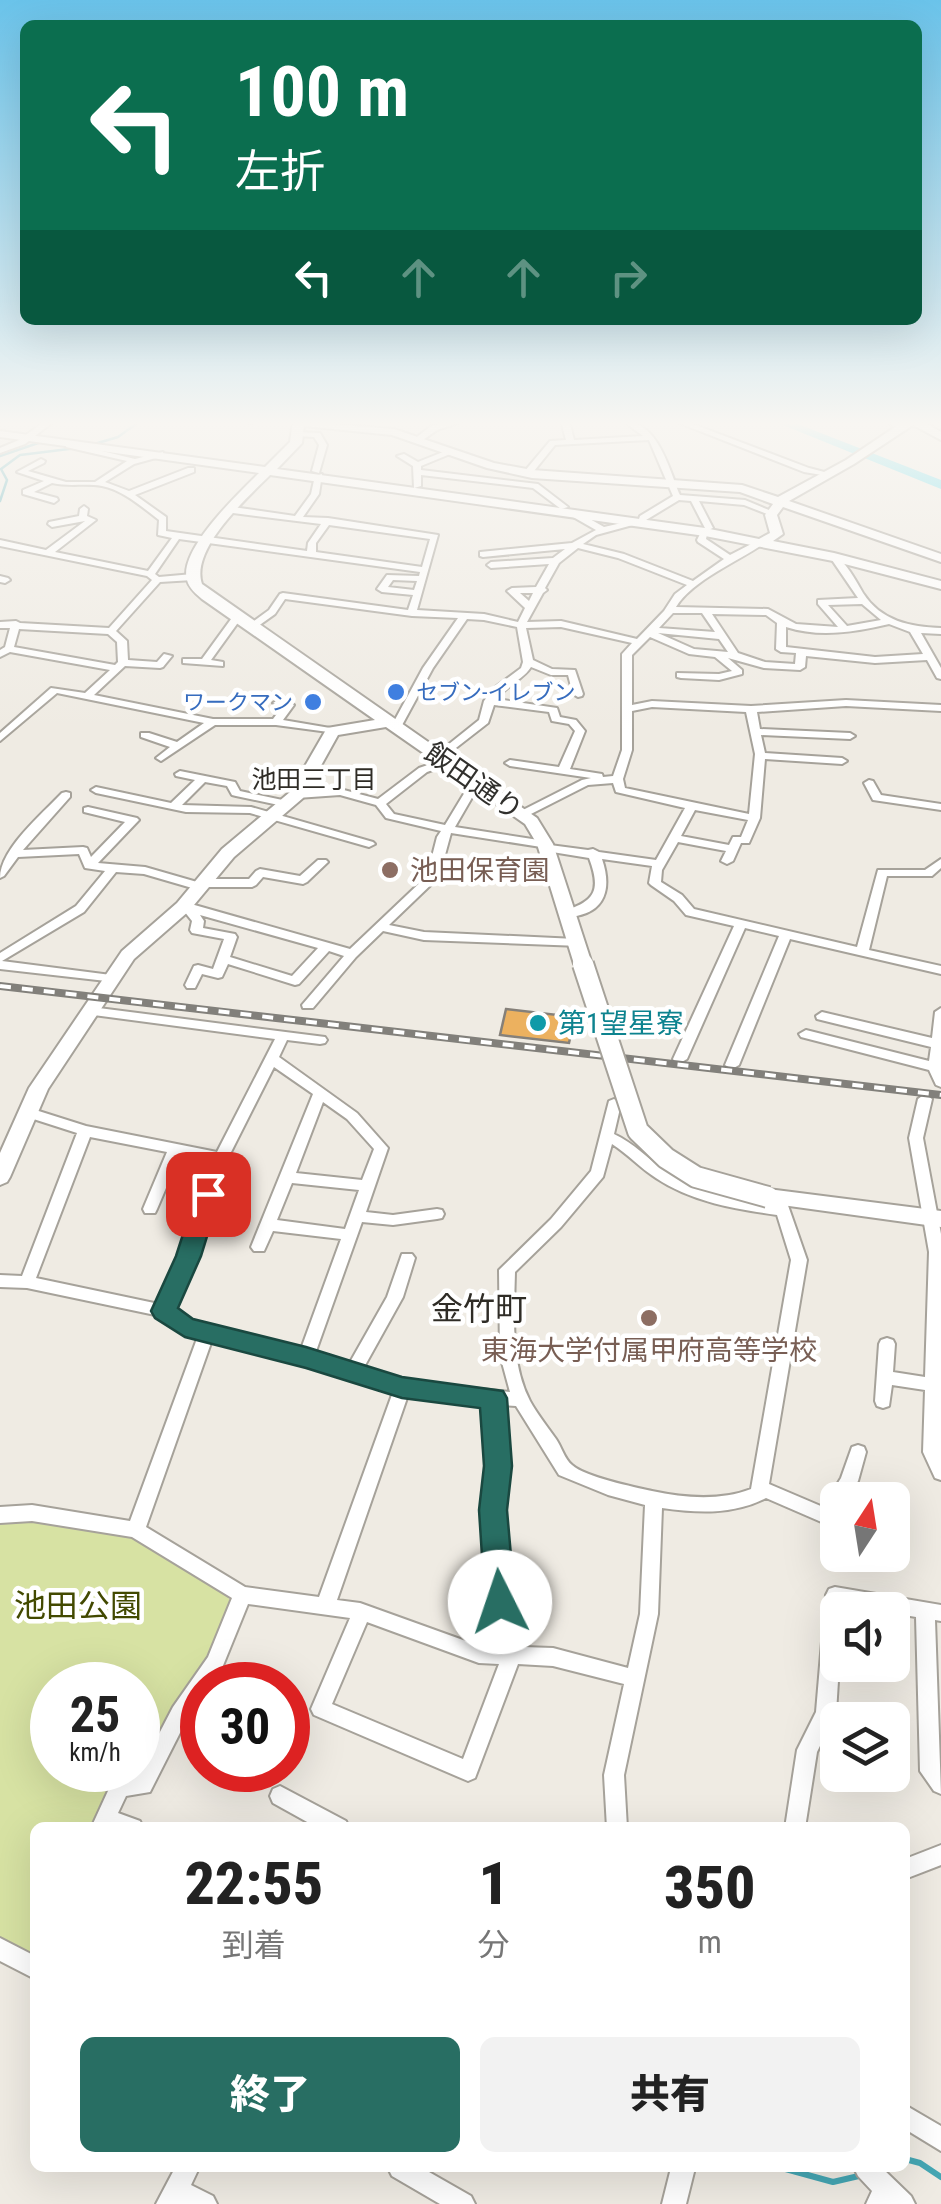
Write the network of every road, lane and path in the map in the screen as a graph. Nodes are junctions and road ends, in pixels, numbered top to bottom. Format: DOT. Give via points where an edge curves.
graph roads {
  1 [pos="87,524"];
  2 [pos="163,524"];
  3 [pos="221,524"];
  4 [pos="326,524"];
  5 [pos="348,524"];
  6 [pos="592,524"];
  7 [pos="625,524"];
  8 [pos="666,524"];
  9 [pos="704,524"];
  10 [pos="775,524"];
  11 [pos="847,524"];
  12 [pos="602,530"];
  13 [pos="707,530"];
  14 [pos="177,536"];
  15 [pos="208,538"];
  16 [pos="766,540"];
  17 [pos="2,544"];
  18 [pos="574,545"];
  19 [pos="47,552"];
  20 [pos="483,554"];
  21 [pos="311,556"];
  22 [pos="834,557"];
  23 [pos="941,558"];
  24 [pos="730,559"];
  25 [pos="555,561"];
  26 [pos="491,565"];
  27 [pos="423,575"];
  28 [pos="154,577"];
  29 [pos="193,578"];
  30 [pos="941,582"];
  31 [pos="694,585"];
  32 [pos="542,590"];
  33 [pos="418,594"];
  34 [pos="861,601"];
  35 [pos="531,608"];
  36 [pos="670,610"];
  37 [pos="706,612"];
  38 [pos="412,613"];
  39 [pos="464,616"];
  40 [pos="236,617"];
  41 [pos="888,622"];
  42 [pos="16,624"];
  43 [pos="0,625"];
  44 [pos="521,625"];
  45 [pos="780,625"];
  46 [pos="251,627"];
  47 [pos="844,628"];
  48 [pos="111,630"];
  49 [pos="914,630"];
  50 [pos="650,632"];
  51 [pos="941,632"];
  52 [pos="723,636"];
  53 [pos="638,642"];
  54 [pos="4,652"];
  55 [pos="801,653"];
  56 [pos="718,654"];
  57 [pos="734,655"];
  58 [pos="167,656"];
  59 [pos="927,657"];
  60 [pos="186,661"];
  61 [pos="204,662"];
  62 [pos="528,662"];
  63 [pos="220,664"];
  64 [pos="120,666"];
  65 [pos="681,675"];
  66 [pos="941,676"];
  67 [pos="578,694"];
  68 [pos="86,696"];
  69 [pos="488,702"];
  70 [pos="278,703"];
  71 [pos="751,708"];
  72 [pos="941,708"];
  73 [pos="628,709"];
  74 [pos="213,722"];
  75 [pos="276,722"];
  76 [pos="15,723"];
  77 [pos="0,724"];
  78 [pos="392,724"];
  79 [pos="332,731"];
  80 [pos="756,732"];
  81 [pos="146,735"];
  82 [pos="850,736"];
  83 [pos="0,738"];
  84 [pos="178,746"];
  85 [pos="760,756"];
  86 [pos="161,758"];
  87 [pos="443,758"];
  88 [pos="842,761"];
  89 [pos="510,763"];
  90 [pos="564,769"];
  91 [pos="180,774"];
  92 [pos="203,778"];
  93 [pos="616,779"];
  94 [pos="476,782"];
  95 [pos="869,784"];
  96 [pos="96,790"];
  97 [pos="66,795"];
  98 [pos="380,803"];
  99 [pos="286,805"];
  100 [pos="692,806"];
  101 [pos="173,807"];
  102 [pos="941,807"];
  103 [pos="88,810"];
  104 [pos="522,814"];
  105 [pos="754,818"];
  106 [pos="447,830"];
  107 [pos="675,838"];
  108 [pos="368,844"];
  109 [pos="545,846"];
  110 [pos="593,852"];
  111 [pos="13,854"];
  112 [pos="322,862"];
  113 [pos="941,862"];
  114 [pos="660,864"];
  115 [pos="89,866"];
  116 [pos="114,868"];
  117 [pos="0,874"];
  118 [pos="201,884"];
  119 [pos="184,907"];
  120 [pos="567,914"];
  121 [pos="741,924"];
  122 [pos="379,927"];
  123 [pos="786,935"];
  124 [pos="576,943"];
  125 [pos="326,947"];
  126 [pos="862,953"];
  127 [pos="352,954"];
  128 [pos="224,959"];
  129 [pos="0,961"];
  130 [pos="941,970"];
  131 [pos="111,980"];
  132 [pos="191,985"];
  133 [pos="308,1005"];
  134 [pos="91,1011"];
  135 [pos="941,1012"];
  136 [pos="822,1016"];
  137 [pos="806,1034"];
  138 [pos="283,1036"];
  139 [pos="320,1040"];
  140 [pos="937,1044"];
  141 [pos="271,1058"];
  142 [pos="680,1059"];
  143 [pos="732,1065"];
  144 [pos="935,1067"];
  145 [pos="941,1082"];
  146 [pos="320,1093"];
  147 [pos="925,1099"];
  148 [pos="614,1104"];
  149 [pos="26,1112"];
  150 [pos="85,1130"];
  151 [pos="606,1136"];
  152 [pos="175,1149"];
  153 [pos="220,1158"];
  154 [pos="0,1177"];
  155 [pos="286,1177"];
  156 [pos="366,1186"];
  157 [pos="777,1202"];
  158 [pos="150,1209"];
  159 [pos="437,1214"];
  160 [pos="356,1216"];
  161 [pos="936,1219"];
  162 [pos="269,1224"];
  163 [pos="350,1235"];
  164 [pos="259,1247"];
  165 [pos="406,1258"];
  166 [pos="0,1281"];
  167 [pos="27,1282"];
  168 [pos="938,1292"];
  169 [pos="164,1311"];
  170 [pos="207,1332"];
  171 [pos="887,1344"];
  172 [pos="306,1357"];
  173 [pos="353,1372"];
  174 [pos="885,1376"];
  175 [pos="931,1385"];
  176 [pos="402,1388"];
  177 [pos="494,1398"];
  178 [pos="522,1400"];
  179 [pos="884,1400"];
  180 [pos="936,1410"];
  181 [pos="858,1452"];
  182 [pos="941,1473"];
  183 [pos="761,1488"];
  184 [pos="654,1499"];
  185 [pos="0,1515"];
  186 [pos="136,1530"];
  187 [pos="242,1595"];
  188 [pos="324,1607"];
  189 [pos="933,1611"];
  190 [pos="362,1612"];
  191 [pos="479,1654"];
  192 [pos="511,1658"];
  193 [pos="634,1678"];
  194 [pos="941,1784"];
  195 [pos="280,1796"];
  196 [pos="103,1822"];
  197 [pos="328,1822"];
  198 [pos="616,1822"];
  199 [pos="796,1822"];
  200 [pos="941,1855"];
  201 [pos="910,1868"];
  202 [pos="0,1948"];
  203 [pos="30,1964"];
  204 [pos="910,2119"];
  205 [pos="941,2139"];
  206 [pos="186,2172"];
  207 [pos="407,2172"];
  208 [pos="682,2172"];
  209 [pos="869,2172"];
  210 [pos="172,2197"];
  211 [pos="890,2199"];
  212 [pos="676,2203"];
  213 [pos="205,2204"];
  214 [pos="463,2204"];
  1 -- 19 [label="street"];
  2 -- 14 [label="street" via="160,532"];
  3 -- 15 [label="street"];
  4 -- 21 [label="street"];
  5 -- 27 [label="street" via="435,536"];
  6 -- 12 [label="street"];
  7 -- 12 [label="street"];
  8 -- 13 [label="street"];
  9 -- 13 [label="street"];
  10 -- 16 [label="street" via="777,534"];
  11 -- 23 [label="street"];
  12 -- 18 [label="street"];
  13 -- 16 [label="street"];
  13 -- 24 [label="street" via="701,540"];
  14 -- 15 [label="street"];
  14 -- 28 [label="street"];
  15 -- 21 [label="street"];
  15 -- 29 [label="street"];
  16 -- 22 [label="street"];
  16 -- 24 [label="street"];
  16 -- 30 [label="street"];
  17 -- 19 [label="street"];
  18 -- 20 [label="street"];
  18 -- 25 [label="street"];
  18 -- 31 [label="street"];
  19 -- 28 [label="street"];
  21 -- 27 [label="street"];
  22 -- 30 [label="street"];
  22 -- 34 [label="street"];
  24 -- 31 [label="street"];
  25 -- 26 [label="street"];
  25 -- 32 [label="street"];
  27 -- 33 [label="street"];
  27 -- 33 [label="street" via="390,577 382,589"];
  28 -- 29 [label="street"];
  28 -- 48 [label="street"];
  29 -- 40 [label="street, 飯田通り"];
  31 -- 36 [label="street"];
  32 -- 35 [label="street"];
  32 -- 35 [label="street" via="512,592"];
  33 -- 38 [label="street"];
  34 -- 41 [label="street"];
  34 -- 47 [label="street" via="821,602"];
  35 -- 44 [label="street"];
  36 -- 37 [label="street"];
  36 -- 50 [label="street"];
  37 -- 45 [label="street" via="768,612"];
  37 -- 52 [label="street"];
  38 -- 39 [label="street"];
  38 -- 46 [label="street" via="284,596"];
  39 -- 44 [label="street"];
  39 -- 78 [label="street"];
  40 -- 46 [label="street, 飯田通り"];
  40 -- 61 [label="street"];
  41 -- 47 [label="street"];
  41 -- 49 [label="street"];
  42 -- 43 [label="street"];
  42 -- 48 [label="street"];
  42 -- 54 [label="street"];
  44 -- 53 [label="street" via="562,624"];
  44 -- 62 [label="street"];
  45 -- 47 [label="street"];
  45 -- 55 [label="street" via="781,649"];
  46 -- 78 [label="street, 飯田通り"];
  48 -- 64 [label="street" via="122,641"];
  49 -- 51 [label="street"];
  49 -- 59 [label="street"];
  50 -- 52 [label="street"];
  50 -- 53 [label="street"];
  50 -- 56 [label="street" via="692,652"];
  52 -- 57 [label="street"];
  53 -- 73 [label="street" via="627,654"];
  54 -- 64 [label="street"];
  55 -- 57 [label="street" via="800,667 764,666"];
  55 -- 59 [label="street"];
  56 -- 57 [label="street"];
  56 -- 65 [label="street" via="739,672"];
  58 -- 64 [label="street" via="160,666"];
  59 -- 66 [label="street"];
  60 -- 61 [label="street"];
  61 -- 63 [label="street"];
  62 -- 67 [label="street" via="572,672"];
  62 -- 69 [label="street"];
  64 -- 68 [label="street"];
  68 -- 74 [label="street"];
  68 -- 76 [label="street" via="55,690"];
  69 -- 87 [label="street" via="484,720"];
  69 -- 90 [label="street" via="553,710 556,719 572,722 580,731"];
  70 -- 75 [label="street" via="289,705"];
  71 -- 72 [label="street"];
  71 -- 73 [label="street"];
  71 -- 80 [label="street"];
  73 -- 93 [label="street" via="627,750"];
  74 -- 75 [label="street"];
  74 -- 84 [label="street"];
  75 -- 79 [label="street"];
  76 -- 77 [label="street"];
  76 -- 83 [label="street"];
  78 -- 79 [label="street"];
  78 -- 87 [label="street, 飯田通り"];
  79 -- 99 [label="street"];
  80 -- 82 [label="street"];
  80 -- 85 [label="street"];
  81 -- 84 [label="street"];
  84 -- 86 [label="street"];
  85 -- 88 [label="street"];
  85 -- 105 [label="street"];
  87 -- 94 [label="street, 飯田通り"];
  87 -- 98 [label="street"];
  89 -- 90 [label="street"];
  90 -- 93 [label="street"];
  91 -- 92 [label="street"];
  92 -- 99 [label="street"];
  92 -- 101 [label="street"];
  93 -- 100 [label="street" via="620,790"];
  93 -- 104 [label="street" via="586,782"];
  94 -- 104 [label="street, 飯田通り"];
  94 -- 106 [label="street"];
  95 -- 102 [label="street" via="878,798"];
  96 -- 101 [label="street"];
  97 -- 111 [label="street"];
  98 -- 99 [label="street" via="340,792"];
  98 -- 106 [label="street" via="390,816"];
  99 -- 101 [label="street"];
  99 -- 108 [label="street"];
  99 -- 118 [label="street"];
  100 -- 105 [label="street"];
  100 -- 107 [label="street"];
  103 -- 115 [label="street" via="133,820"];
  104 -- 109 [label="street, 飯田通り"];
  105 -- 107 [label="street" via="746,841 737,839 730,855"];
  106 -- 109 [label="street"];
  106 -- 122 [label="street" via="433,877"];
  107 -- 114 [label="street"];
  109 -- 110 [label="street"];
  109 -- 120 [label="street, 飯田通り"];
  110 -- 114 [label="street"];
  110 -- 120 [label="street" via="602,878 598,900"];
  111 -- 115 [label="street" via="83,850"];
  111 -- 117 [label="street"];
  112 -- 118 [label="street" via="303,880 260,873 252,883"];
  113 -- 126 [label="street" via="928,874 882,872"];
  114 -- 121 [label="street" via="655,883 690,912"];
  115 -- 116 [label="street"];
  116 -- 118 [label="street"];
  116 -- 129 [label="street" via="80,909"];
  118 -- 119 [label="street"];
  119 -- 125 [label="street"];
  119 -- 128 [label="street" via="198,921 196,930 232,937"];
  119 -- 131 [label="street" via="128,955"];
  120 -- 124 [label="street, 飯田通り"];
  121 -- 123 [label="street"];
  121 -- 142 [label="street"];
  122 -- 124 [label="street" via="424,936"];
  122 -- 127 [label="street"];
  123 -- 126 [label="street"];
  123 -- 143 [label="street"];
  124 -- 157 [label="street, 飯田通り, bridge" via="638,1131 688,1175"];
  125 -- 127 [label="street"];
  125 -- 128 [label="street" via="295,981"];
  126 -- 130 [label="street"];
  127 -- 133 [label="street"];
  128 -- 132 [label="street" via="218,974 198,969"];
  129 -- 131 [label="street"];
  131 -- 134 [label="street"];
  134 -- 138 [label="street"];
  134 -- 149 [label="street"];
  135 -- 140 [label="street"];
  136 -- 140 [label="street"];
  137 -- 144 [label="street"];
  138 -- 139 [label="street"];
  138 -- 141 [label="street"];
  140 -- 144 [label="street"];
  141 -- 146 [label="street"];
  141 -- 153 [label="street"];
  144 -- 145 [label="street"];
  146 -- 155 [label="street"];
  146 -- 156 [label="street" via="381,1148"];
  147 -- 161 [label="street" via="916,1138"];
  148 -- 151 [label="street"];
  149 -- 150 [label="street"];
  149 -- 154 [label="street"];
  150 -- 152 [label="street"];
  150 -- 167 [label="street"];
  151 -- 157 [label="street" via="625,1142 686,1188 726,1202"];
  151 -- 178 [label="street" via="598,1173 507,1270 507,1360"];
  152 -- 153 [label="street"];
  152 -- 158 [label="street"];
  153 -- 169 [label="street"];
  155 -- 156 [label="street"];
  155 -- 162 [label="street"];
  156 -- 160 [label="street"];
  157 -- 161 [label="street, 飯田通り"];
  157 -- 183 [label="street" via="799,1260"];
  159 -- 160 [label="street"];
  160 -- 163 [label="street"];
  161 -- 168 [label="street"];
  162 -- 163 [label="street"];
  162 -- 164 [label="street"];
  163 -- 172 [label="street"];
  165 -- 173 [label="street" via="395,1298"];
  166 -- 167 [label="street"];
  167 -- 169 [label="street"];
  168 -- 175 [label="street"];
  169 -- 170 [label="street" via="185,1327"];
  170 -- 172 [label="street"];
  170 -- 186 [label="street"];
  171 -- 174 [label="street"];
  172 -- 173 [label="street"];
  173 -- 176 [label="street"];
  174 -- 175 [label="street"];
  174 -- 179 [label="street"];
  175 -- 180 [label="street"];
  176 -- 177 [label="street"];
  176 -- 188 [label="street"];
  177 -- 178 [label="street"];
  177 -- 191 [label="street" via="500,1602"];
  178 -- 184 [label="street" via="565,1470"];
  180 -- 182 [label="street" via="931,1452"];
  181 -- 183 [label="street" via="826,1516"];
  183 -- 184 [label="street" via="760,1494 725,1504"];
  184 -- 193 [label="street" via="648,1614"];
  185 -- 186 [label="street" via="32,1513"];
  186 -- 187 [label="street"];
  187 -- 188 [label="street"];
  187 -- 196 [label="street" via="215,1662 143,1784 120,1787"];
  188 -- 190 [label="street"];
  189 -- 194 [label="street" via="930,1771"];
  189 -- 199 [label="street" via="835,1594 826,1713 806,1750"];
  190 -- 191 [label="street"];
  190 -- 192 [label="street" via="321,1709 468,1771"];
  191 -- 192 [label="street"];
  192 -- 193 [label="street" via="552,1658"];
  193 -- 198 [label="street" via="614,1775"];
  195 -- 197 [label="street"];
  200 -- 201 [label="street"];
  202 -- 203 [label="street"];
  204 -- 205 [label="street"];
  206 -- 210 [label="street"];
  207 -- 214 [label="street"];
  208 -- 212 [label="street"];
  209 -- 211 [label="street"];
  210 -- 213 [label="street"];
}
